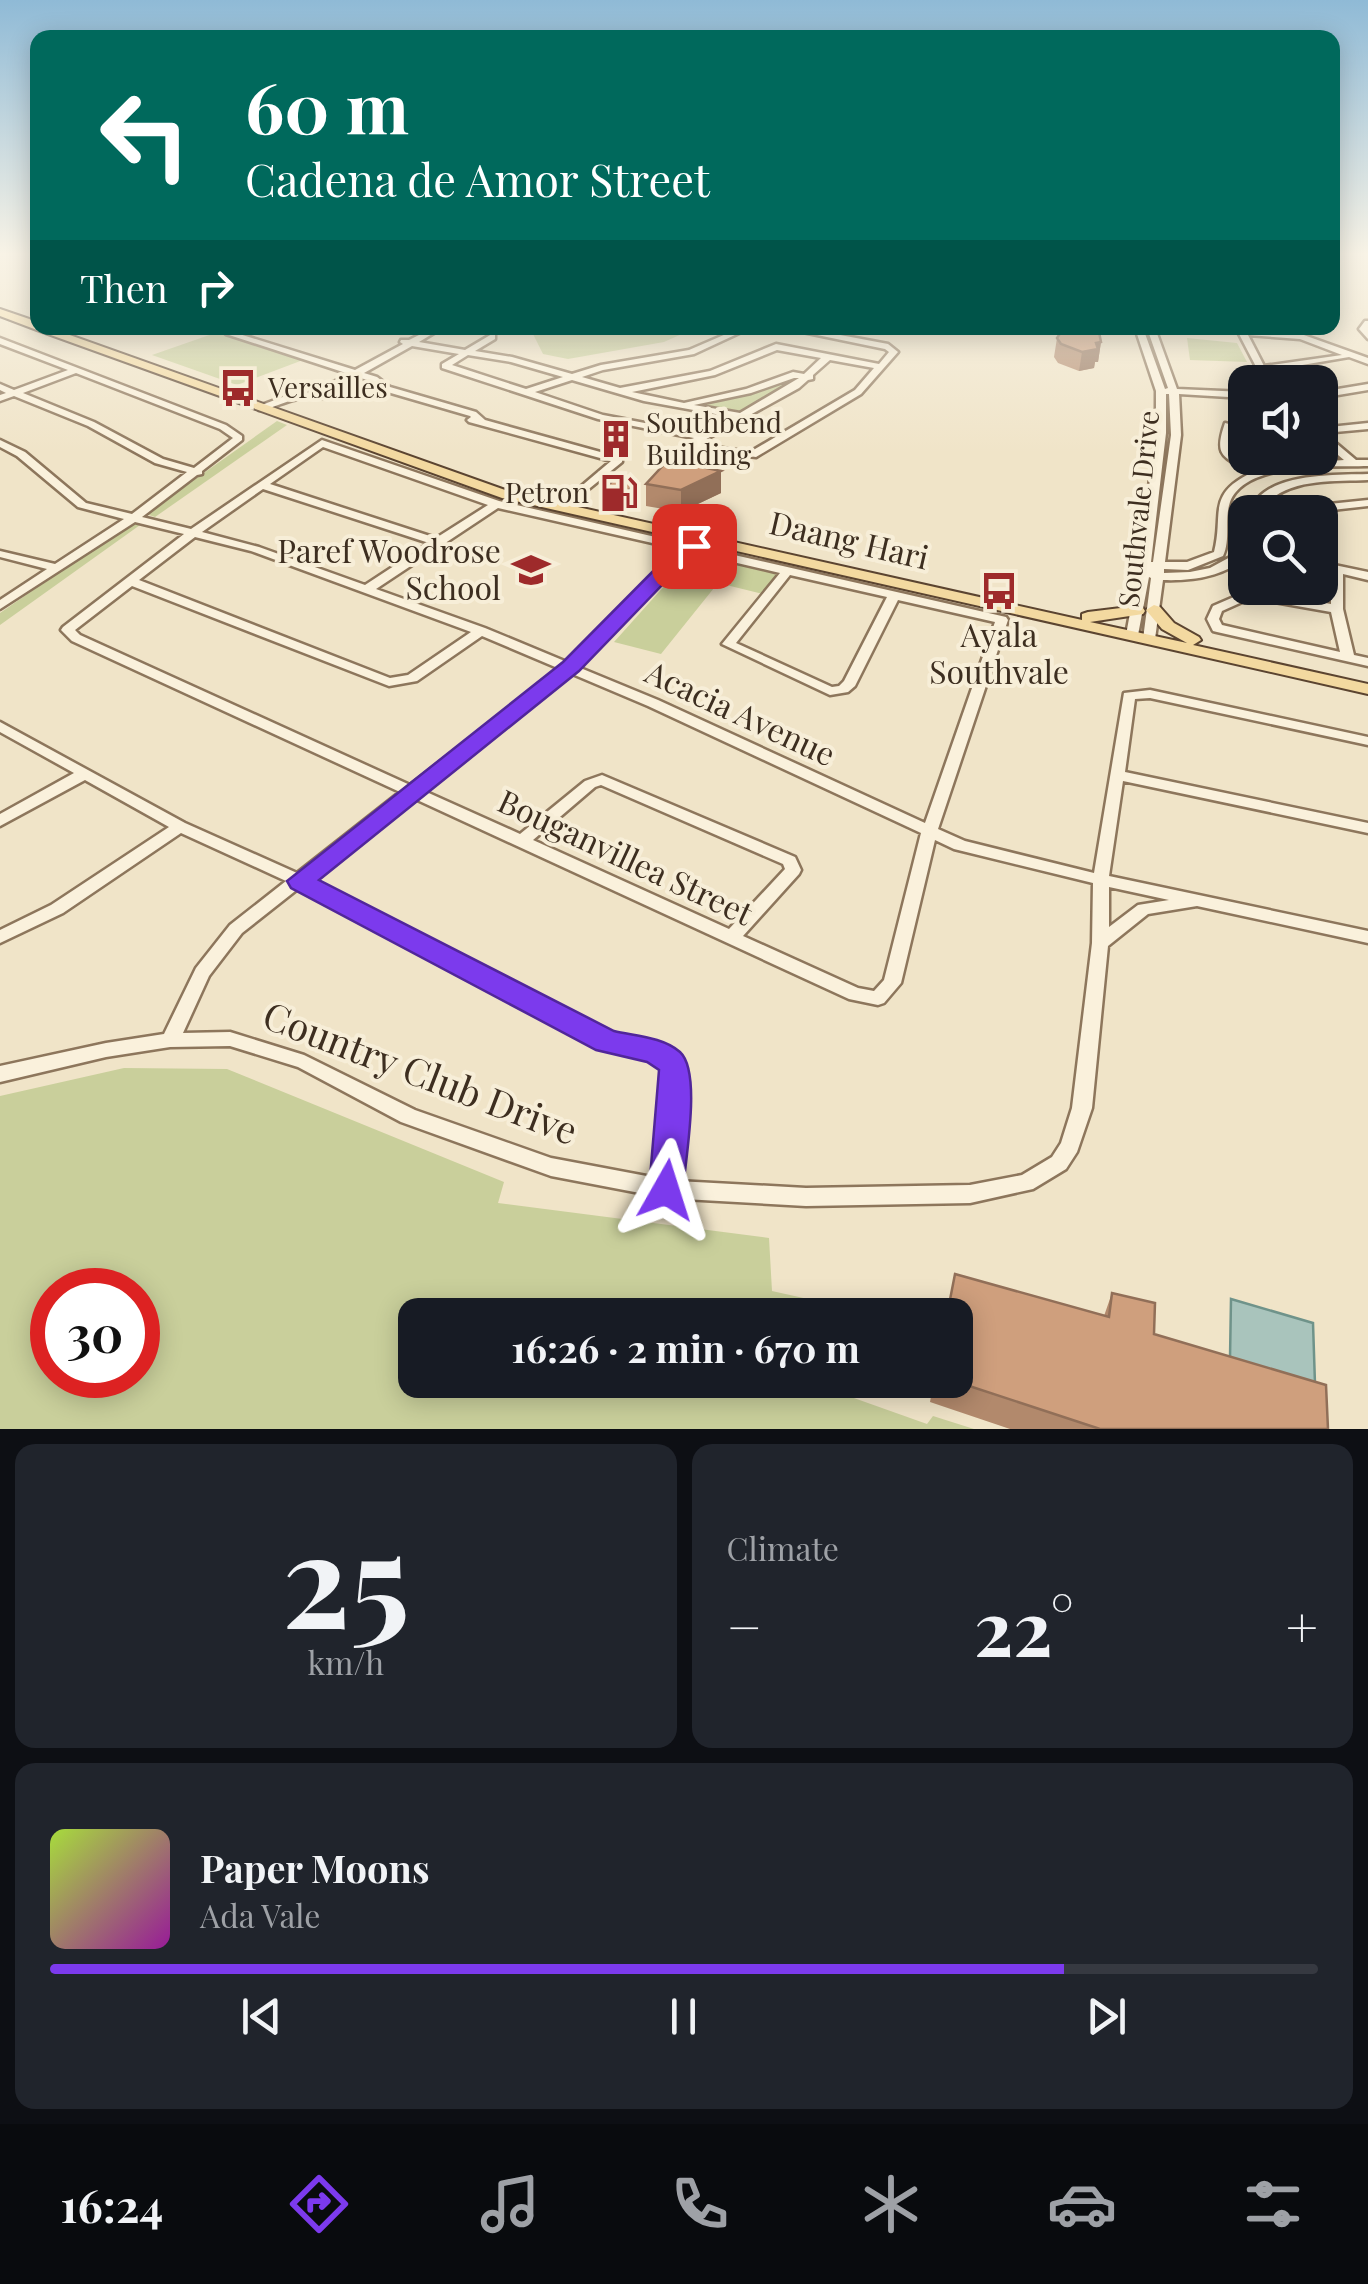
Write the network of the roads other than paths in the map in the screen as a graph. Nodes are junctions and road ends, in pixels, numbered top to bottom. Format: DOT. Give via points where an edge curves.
graph roads {
  1 [pos="1368,323"];
  2 [pos="67,335"];
  3 [pos="77,335"];
  4 [pos="233,335"];
  5 [pos="419,335"];
  6 [pos="423,335"];
  7 [pos="730,335"];
  8 [pos="827,335"];
  9 [pos="1141,335"];
  10 [pos="1154,335"];
  11 [pos="1368,336"];
  12 [pos="492,337"];
  13 [pos="0,341"];
  14 [pos="410,341"];
  15 [pos="466,352"];
  16 [pos="1351,356"];
  17 [pos="828,357"];
  18 [pos="1368,361"];
  19 [pos="1258,365"];
  20 [pos="1289,365"];
  21 [pos="881,367"];
  22 [pos="77,370"];
  23 [pos="355,374"];
  24 [pos="810,376"];
  25 [pos="570,377"];
  26 [pos="0,387"];
  27 [pos="1368,387"];
  28 [pos="619,392"];
  29 [pos="1338,392"];
  30 [pos="14,393"];
  31 [pos="524,393"];
  32 [pos="1161,393"];
  33 [pos="1175,394"];
  34 [pos="1228,397"];
  35 [pos="0,398"];
  36 [pos="677,404"];
  37 [pos="272,408"];
  38 [pos="741,416"];
  39 [pos="1228,425"];
  40 [pos="1368,426"];
  41 [pos="1338,430"];
  42 [pos="702,438"];
  43 [pos="0,443"];
  44 [pos="1338,449"];
  45 [pos="1228,454"];
  46 [pos="1368,463"];
  47 [pos="1354,464"];
  48 [pos="1338,465"];
  49 [pos="198,472"];
  50 [pos="1257,475"];
  51 [pos="1368,476"];
  52 [pos="262,485"];
  53 [pos="1268,495"];
  54 [pos="569,502"];
  55 [pos="1368,503"];
  56 [pos="496,504"];
  57 [pos="1338,506"];
  58 [pos="135,517"];
  59 [pos="196,531"];
  60 [pos="695,540"];
  61 [pos="436,542"];
  62 [pos="1223,547"];
  63 [pos="1228,548"];
  64 [pos="0,554"];
  65 [pos="1228,566"];
  66 [pos="56,568"];
  67 [pos="1144,569"];
  68 [pos="788,570"];
  69 [pos="1338,570"];
  70 [pos="1160,571"];
  71 [pos="1368,576"];
  72 [pos="131,581"];
  73 [pos="366,590"];
  74 [pos="895,594"];
  75 [pos="1337,605"];
  76 [pos="0,606"];
  77 [pos="1337,609"];
  78 [pos="1143,625"];
  79 [pos="481,631"];
  80 [pos="1348,658"];
  81 [pos="1368,662"];
  82 [pos="571,666"];
  83 [pos="1368,680"];
  84 [pos="1368,688"];
  85 [pos="0,726"];
  86 [pos="1368,741"];
  87 [pos="82,774"];
  88 [pos="1117,776"];
  89 [pos="411,792"];
  90 [pos="0,821"];
  91 [pos="180,827"];
  92 [pos="1368,828"];
  93 [pos="929,832"];
  94 [pos="523,840"];
  95 [pos="1101,879"];
  96 [pos="300,881"];
  97 [pos="1212,903"];
  98 [pos="0,936"];
  99 [pos="1368,937"];
  100 [pos="732,938"];
  101 [pos="1100,943"];
  102 [pos="170,1040"];
  103 [pos="0,1074"];
  104 [pos="666,1190"];
  1 -- 11 [label="street"];
  2 -- 37 [label="main road, Daang Hari"];
  3 -- 37 [label="main road, Daang Hari"];
  4 -- 23 [label="street"];
  5 -- 14 [label="street"];
  6 -- 14 [label="street"];
  7 -- 25 [label="street" via="692,352"];
  8 -- 21 [label="street" via="893,349"];
  9 -- 32 [label="street, Southvale Drive"];
  10 -- 33 [label="street, Southvale Drive"];
  12 -- 15 [label="street"];
  13 -- 22 [label="street"];
  14 -- 15 [label="street"];
  14 -- 23 [label="street"];
  15 -- 25 [label="street"];
  15 -- 31 [label="street" via="446,368"];
  16 -- 18 [label="street"];
  16 -- 19 [label="street" via="1293,336 1244,342"];
  16 -- 20 [label="street"];
  17 -- 21 [label="street"];
  17 -- 24 [label="street"];
  17 -- 28 [label="street" via="772,347 712,373"];
  21 -- 42 [label="street" via="849,399 752,455 694,444"];
  22 -- 30 [label="street"];
  22 -- 49 [label="street" via="239,438"];
  23 -- 37 [label="street" via="327,387 329,394"];
  23 -- 54 [label="street" via="428,408 618,460"];
  24 -- 36 [label="street"];
  24 -- 38 [label="street"];
  25 -- 28 [label="street"];
  25 -- 31 [label="street"];
  26 -- 30 [label="street"];
  27 -- 29 [label="street"];
  28 -- 36 [label="street"];
  30 -- 35 [label="street"];
  30 -- 49 [label="street" via="159,461"];
  31 -- 42 [label="street"];
  32 -- 33 [label="street"];
  32 -- 67 [label="street, Southvale Drive"];
  33 -- 34 [label="street"];
  33 -- 70 [label="street, Southvale Drive"];
  36 -- 38 [label="street"];
  37 -- 54 [label="main road, Daang Hari" via="490,484"];
  37 -- 60 [label="main road, Daang Hari" via="494,491"];
  38 -- 42 [label="street"];
  39 -- 45 [label="street"];
  40 -- 41 [label="street"];
  43 -- 58 [label="street, Acacia Avenue" via="82,504"];
  44 -- 47 [label="street"];
  46 -- 47 [label="street"];
  47 -- 48 [label="street"];
  47 -- 51 [label="street"];
  49 -- 58 [label="street"];
  50 -- 62 [label="street" via="1235,486 1224,504"];
  51 -- 53 [label="street"];
  52 -- 56 [label="street, Bouganvillea Street" via="314,447 332,444"];
  52 -- 59 [label="street, Bouganvillea Street"];
  52 -- 61 [label="street"];
  54 -- 60 [label="main road, Daang Hari"];
  55 -- 57 [label="street"];
  56 -- 60 [label="street"];
  56 -- 61 [label="street"];
  58 -- 59 [label="street, Acacia Avenue"];
  58 -- 66 [label="street"];
  59 -- 72 [label="street, Bouganvillea Street"];
  59 -- 73 [label="street, Acacia Avenue"];
  60 -- 68 [label="street"];
  60 -- 78 [label="main road, Daang Hari"];
  60 -- 78 [label="main road, Daang Hari"];
  60 -- 82 [label="street"];
  61 -- 73 [label="street"];
  62 -- 63 [label="street"];
  62 -- 70 [label="street" via="1213,559"];
  64 -- 66 [label="street"];
  65 -- 70 [label="street"];
  66 -- 76 [label="street"];
  67 -- 70 [label="street"];
  67 -- 78 [label="street, Southvale Drive"];
  68 -- 74 [label="street"];
  68 -- 74 [label="street" via="728,644 830,690 850,683"];
  69 -- 71 [label="street"];
  70 -- 78 [label="street, Southvale Drive"];
  72 -- 79 [label="street" via="389,682 412,678"];
  72 -- 89 [label="street, Bouganvillea Street" via="67,630"];
  73 -- 79 [label="street, Acacia Avenue"];
  74 -- 93 [label="street" via="1002,620"];
  75 -- 77 [label="street"];
  77 -- 80 [label="street"];
  77 -- 80 [label="street" via="1250,594 1217,609 1214,619 1217,628"];
  78 -- 83 [label="main road, Daang Hari"];
  78 -- 84 [label="main road, Daang Hari"];
  79 -- 82 [label="street, Acacia Avenue"];
  80 -- 81 [label="street"];
  82 -- 89 [label="street"];
  82 -- 93 [label="street, Acacia Avenue"];
  85 -- 87 [label="street"];
  86 -- 88 [label="street, Country Club Drive" via="1138,693 1130,696"];
  87 -- 90 [label="street"];
  87 -- 91 [label="street"];
  88 -- 92 [label="street"];
  88 -- 95 [label="street, Country Club Drive"];
  89 -- 94 [label="street, Bouganvillea Street"];
  89 -- 96 [label="street"];
  91 -- 96 [label="street"];
  91 -- 98 [label="street" via="57,909"];
  93 -- 95 [label="street, Acacia Avenue" via="988,854"];
  93 -- 100 [label="street, Bouganvillea Street" via="892,984 878,998 855,994"];
  94 -- 100 [label="street, Bouganvillea Street"];
  94 -- 100 [label="street" via="602,780 789,861 793,870"];
  95 -- 97 [label="street, Acacia Avenue"];
  95 -- 101 [label="street, Country Club Drive"];
  96 -- 102 [label="street" via="220,947"];
  96 -- 104 [label="street" via="607,1042 670,1061 674,1108"];
  97 -- 99 [label="street, Acacia Avenue"];
  97 -- 101 [label="street" via="1144,909"];
  101 -- 104 [label="street, Country Club Drive" via="1077,1130 1042,1177 970,1194 806,1197"];
  102 -- 103 [label="street, Country Club Drive"];
  102 -- 104 [label="street, Country Club Drive" via="230,1039 264,1047 408,1116 551,1168"];
}
